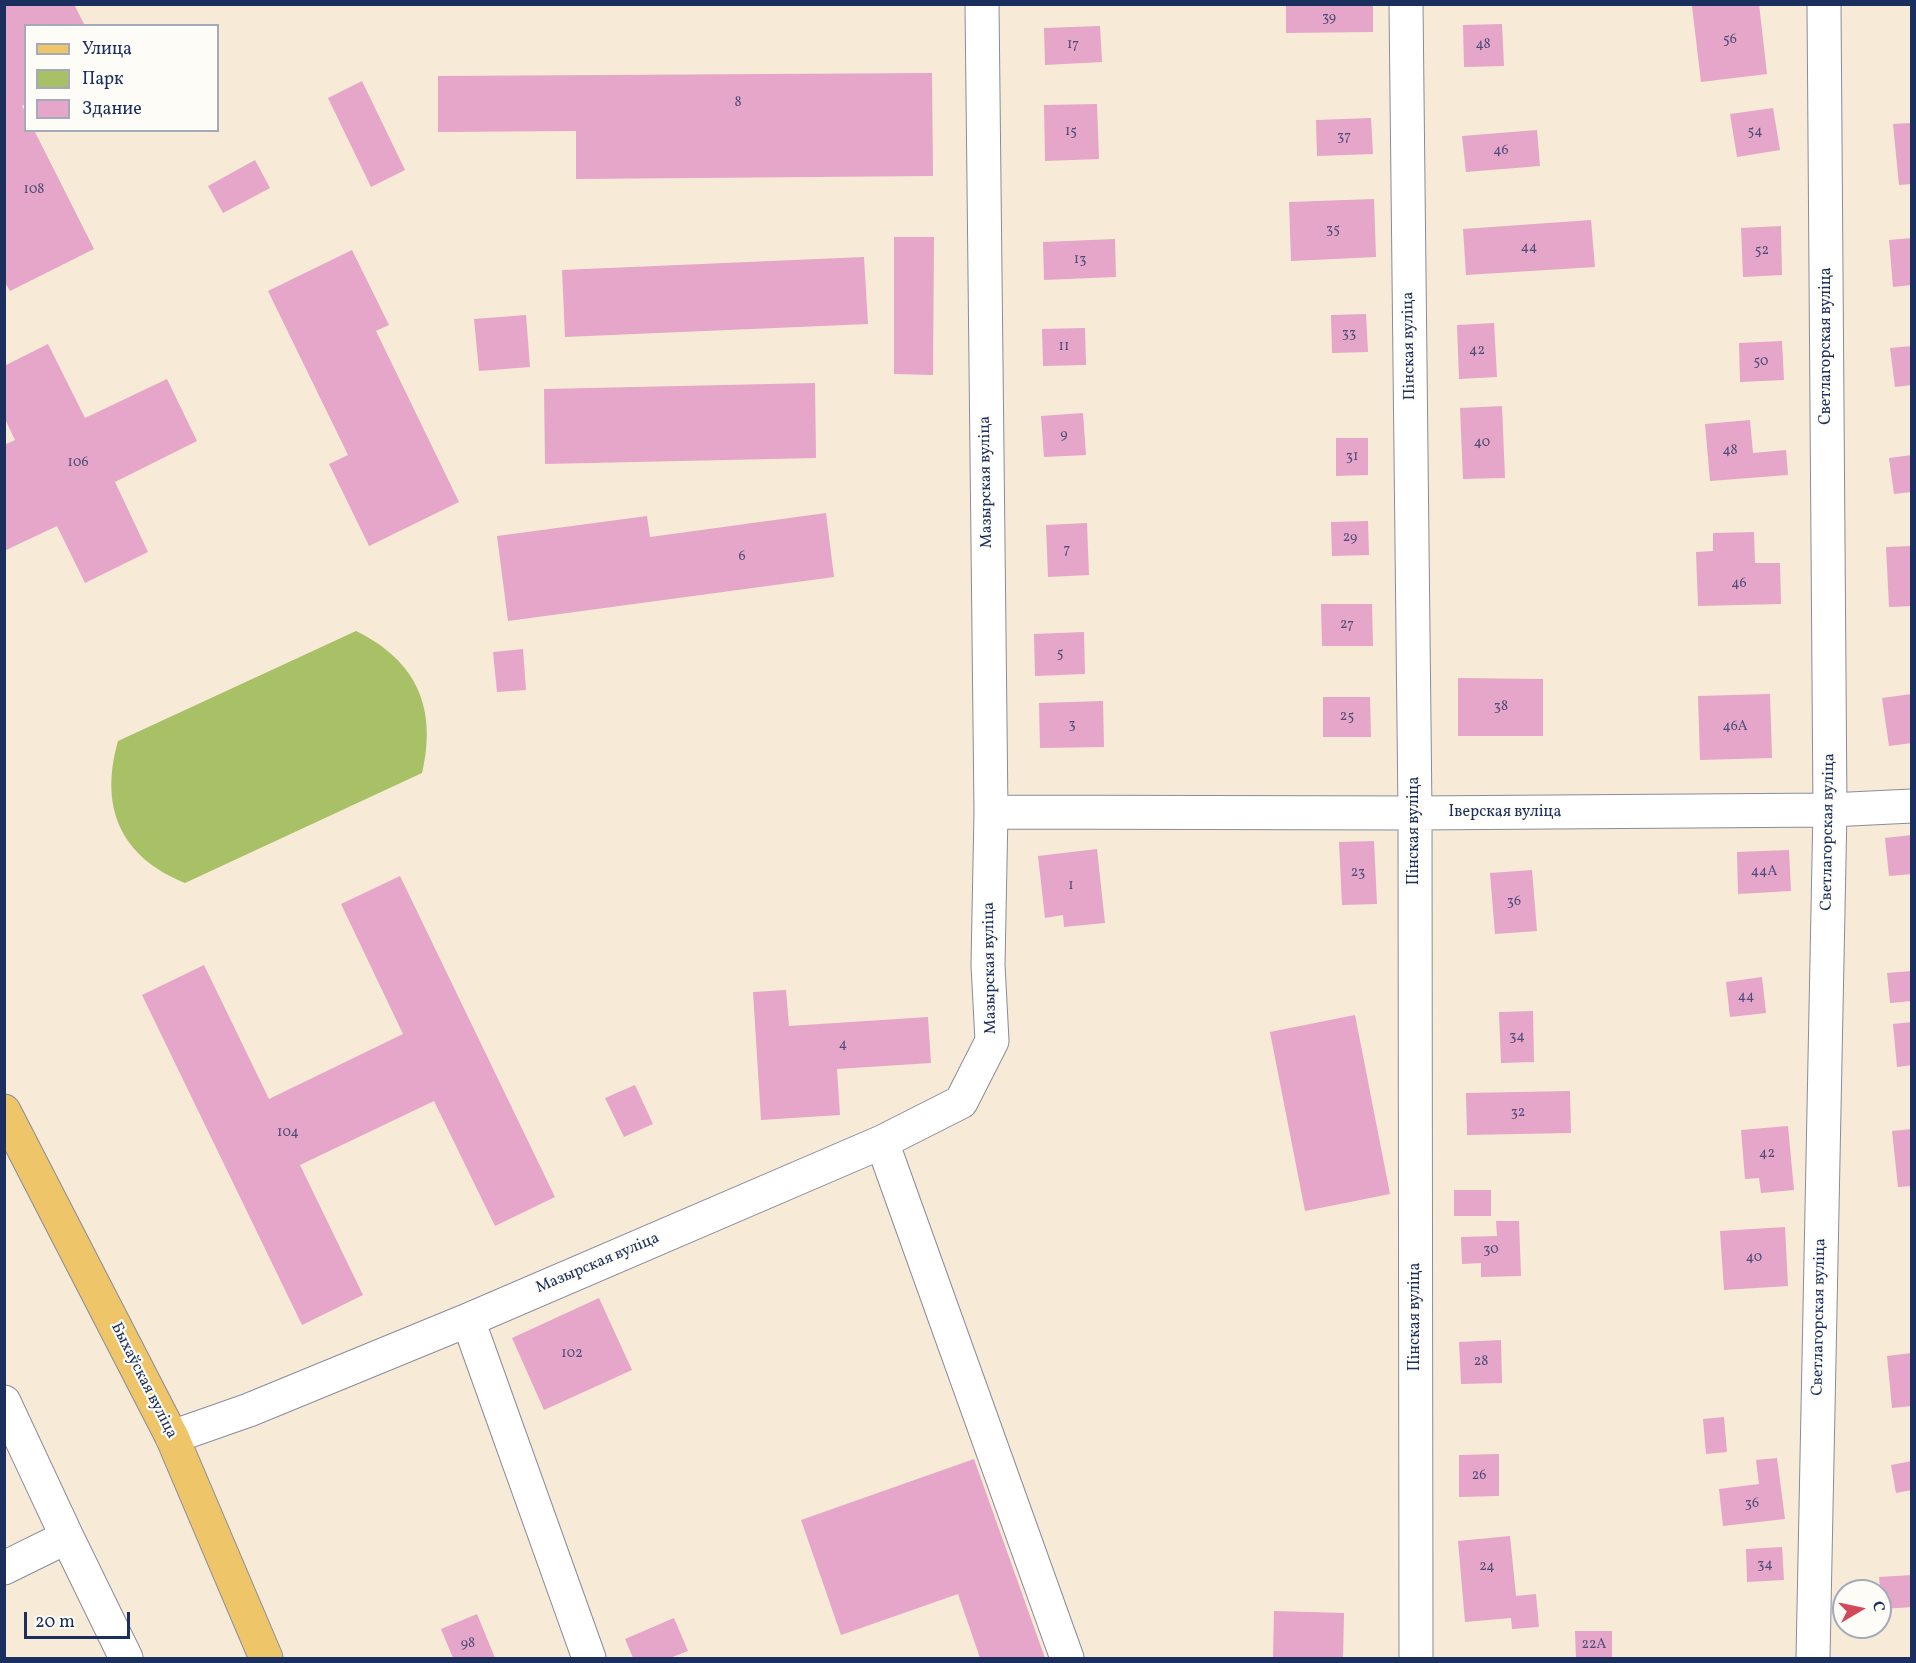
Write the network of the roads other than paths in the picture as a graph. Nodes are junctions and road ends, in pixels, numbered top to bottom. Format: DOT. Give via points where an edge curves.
graph roads {
  1 [pos="982,4"];
  2 [pos="1406,4"];
  3 [pos="1824,4"];
  4 [pos="1911,806"];
  5 [pos="1830,810"];
  6 [pos="991,812"];
  7 [pos="1415,813"];
  8 [pos="4,1111"];
  9 [pos="882,1142"];
  10 [pos="468,1320"];
  11 [pos="4,1402"];
  12 [pos="172,1437"];
  13 [pos="67,1537"];
  14 [pos="4,1568"];
  15 [pos="126,1659"];
  16 [pos="266,1659"];
  17 [pos="589,1659"];
  18 [pos="1067,1659"];
  19 [pos="1416,1659"];
  20 [pos="1813,1659"];
  1 -- 6 [label="street, Мазырская вуліца"];
  2 -- 7 [label="street, Пінская вуліца"];
  3 -- 5 [label="street, Светлагорская вуліца"];
  4 -- 5 [label="street, Іверская вуліца"];
  5 -- 7 [label="street, Іверская вуліца"];
  5 -- 20 [label="street, Светлагорская вуліца"];
  6 -- 7 [label="street, Іверская вуліца"];
  6 -- 9 [label="street, Мазырская вуліца" via="988,965 992,1041 961,1102"];
  7 -- 19 [label="street, Пінская вуліца"];
  8 -- 12 [label="main road, Быхаўская вуліца"];
  9 -- 10 [label="street, Мазырская вуліца"];
  9 -- 18 [label="street"];
  10 -- 12 [label="street, Мазырская вуліца" via="249,1410"];
  10 -- 17 [label="street"];
  11 -- 13 [label="street"];
  12 -- 16 [label="main road, Быхаўская вуліца"];
  13 -- 14 [label="street"];
  13 -- 15 [label="street"];
}
